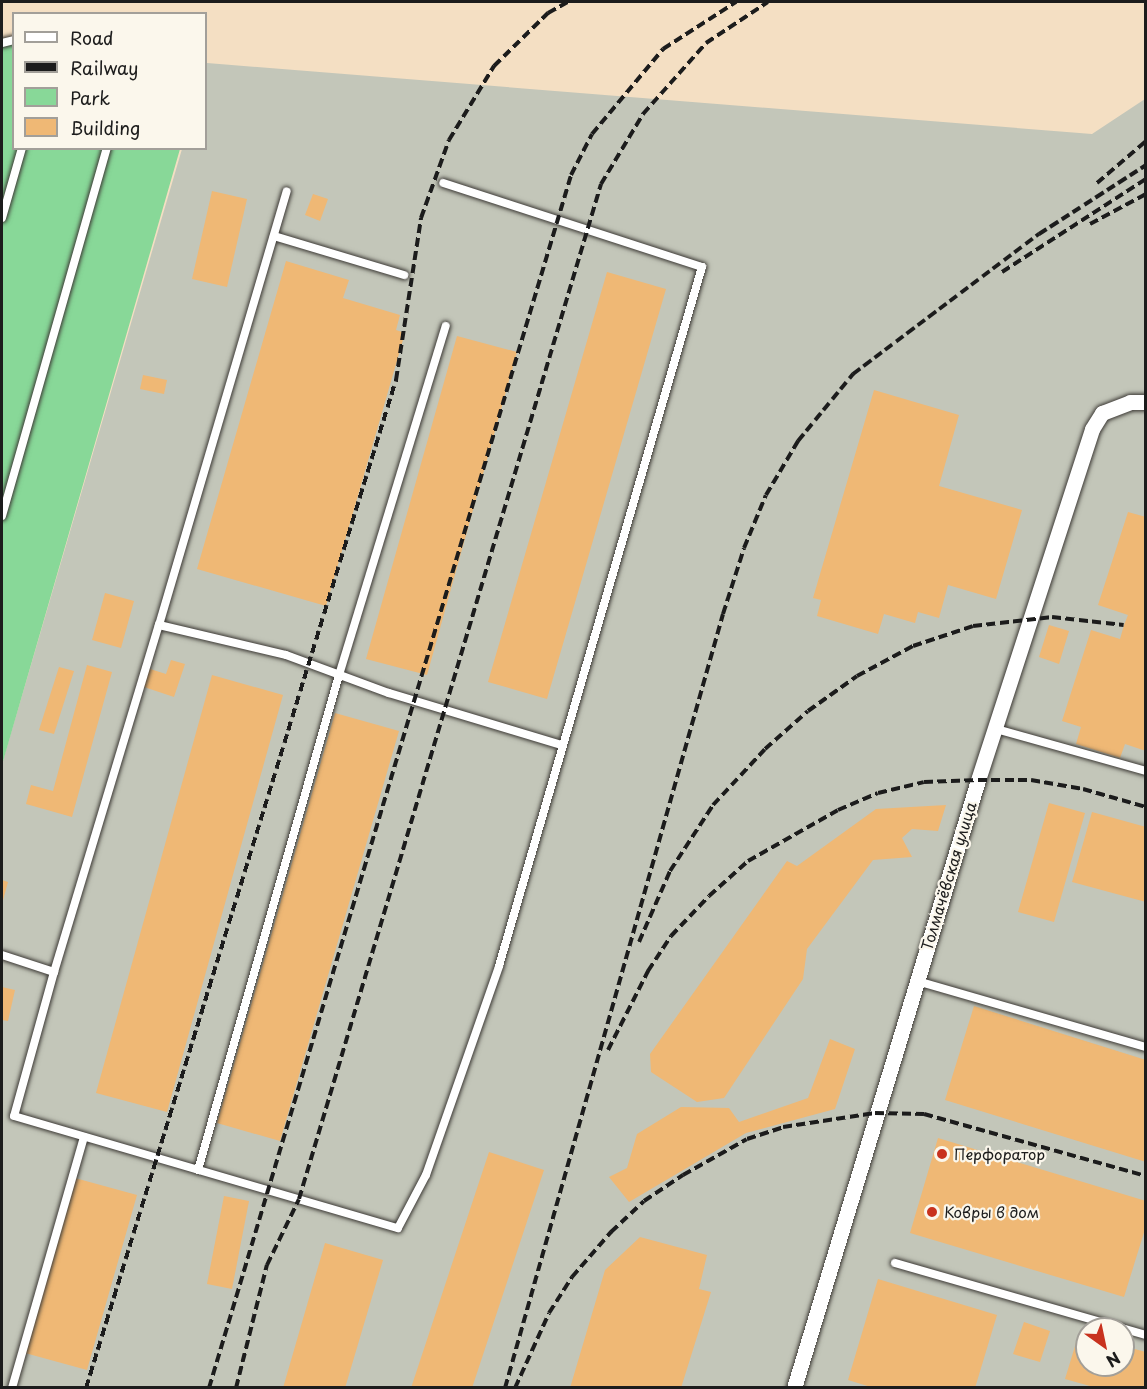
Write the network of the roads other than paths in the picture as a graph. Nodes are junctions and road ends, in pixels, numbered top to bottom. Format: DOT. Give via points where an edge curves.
graph roads {
  1 [pos="21,150"];
  2 [pos="106,150"];
  3 [pos="443,183"];
  4 [pos="287,191"];
  5 [pos="2,218"];
  6 [pos="274,236"];
  7 [pos="404,275"];
  8 [pos="446,326"];
  9 [pos="1146,402"];
  10 [pos="2,516"];
  11 [pos="159,625"];
  12 [pos="339,675"];
  13 [pos="996,729"];
  14 [pos="561,745"];
  15 [pos="1146,771"];
  16 [pos="2,956"];
  17 [pos="54,972"];
  18 [pos="916,980"];
  19 [pos="1146,1047"];
  20 [pos="84,1137"];
  21 [pos="198,1170"];
  22 [pos="895,1263"];
  23 [pos="1146,1335"];
  24 [pos="12,1388"];
  25 [pos="794,1388"];
  1 -- 5 [label="lane"];
  2 -- 10 [label="lane"];
  3 -- 14 [label="lane" via="702,267"];
  4 -- 6 [label="lane"];
  6 -- 7 [label="lane"];
  6 -- 11 [label="lane"];
  8 -- 12 [label="lane"];
  9 -- 13 [label="street, Толмачёвская улица" via="1130,402 1102,413 1092,429"];
  11 -- 12 [label="lane" via="286,655"];
  11 -- 17 [label="lane"];
  12 -- 14 [label="lane"];
  12 -- 21 [label="lane"];
  13 -- 15 [label="lane"];
  13 -- 18 [label="street, Толмачёвская улица"];
  14 -- 21 [label="lane" via="499,966 426,1176 398,1228"];
  16 -- 17 [label="lane"];
  17 -- 20 [label="lane" via="14,1116"];
  18 -- 19 [label="lane"];
  18 -- 25 [label="street, Толмачёвская улица"];
  20 -- 21 [label="lane"];
  20 -- 24 [label="lane"];
  22 -- 23 [label="lane"];
}
